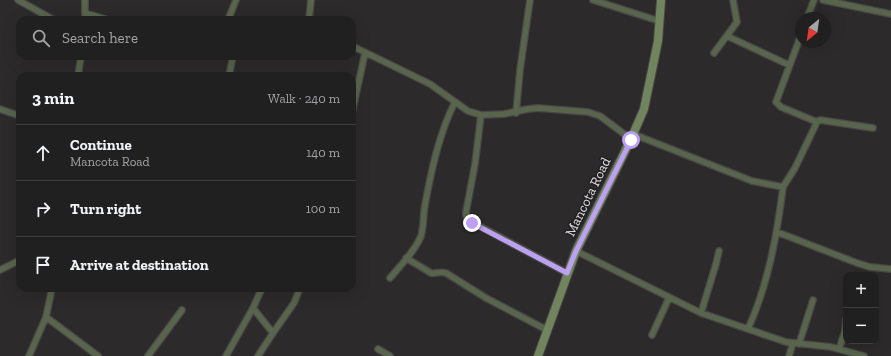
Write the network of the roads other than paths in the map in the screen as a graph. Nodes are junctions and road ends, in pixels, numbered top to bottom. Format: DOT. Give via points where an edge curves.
graph roads {
  1 [pos="18,0"];
  2 [pos="85,0"];
  3 [pos="236,0"];
  4 [pos="311,0"];
  5 [pos="530,0"];
  6 [pos="593,0"];
  7 [pos="661,0"];
  8 [pos="734,0"];
  9 [pos="814,0"];
  10 [pos="823,0"];
  11 [pos="809,12"];
  12 [pos="85,13"];
  13 [pos="891,14"];
  14 [pos="47,16"];
  15 [pos="95,16"];
  16 [pos="230,16"];
  17 [pos="309,16"];
  18 [pos="659,20"];
  19 [pos="727,36"];
  20 [pos="356,48"];
  21 [pos="796,48"];
  22 [pos="714,52"];
  23 [pos="365,53"];
  24 [pos="80,60"];
  25 [pos="232,60"];
  26 [pos="789,65"];
  27 [pos="79,72"];
  28 [pos="230,72"];
  29 [pos="356,95"];
  30 [pos="455,102"];
  31 [pos="0,109"];
  32 [pos="516,113"];
  33 [pos="481,114"];
  34 [pos="16,115"];
  35 [pos="817,122"];
  36 [pos="874,128"];
  37 [pos="632,137"];
  38 [pos="783,187"];
  39 [pos="777,232"];
  40 [pos="576,251"];
  41 [pos="719,251"];
  42 [pos="406,258"];
  43 [pos="16,262"];
  44 [pos="891,269"];
  45 [pos="0,270"];
  46 [pos="567,273"];
  47 [pos="390,278"];
  48 [pos="51,292"];
  49 [pos="260,292"];
  50 [pos="298,292"];
  51 [pos="669,298"];
  52 [pos="813,300"];
  53 [pos="253,308"];
  54 [pos="182,310"];
  55 [pos="701,313"];
  56 [pos="46,317"];
  57 [pos="748,329"];
  58 [pos="547,330"];
  59 [pos="273,332"];
  60 [pos="652,335"];
  61 [pos="843,342"];
  62 [pos="793,343"];
  63 [pos="799,344"];
  64 [pos="378,349"];
  65 [pos="841,352"];
  66 [pos="29,356"];
  67 [pos="98,356"];
  68 [pos="148,356"];
  69 [pos="226,356"];
  70 [pos="258,356"];
  71 [pos="390,356"];
  72 [pos="540,356"];
  73 [pos="790,356"];
  74 [pos="864,356"];
  1 -- 14 [label="street"];
  2 -- 12 [label="street"];
  3 -- 16 [label="street"];
  4 -- 17 [label="street"];
  5 -- 32 [label="street"];
  6 -- 18 [label="street"];
  7 -- 18 [label="main road, Mancota Road"];
  8 -- 19 [label="street" via="737,22"];
  9 -- 11 [label="street"];
  10 -- 13 [label="street"];
  12 -- 15 [label="street"];
  18 -- 37 [label="main road, Mancota Road" via="658,41 644,109"];
  19 -- 22 [label="street"];
  19 -- 26 [label="street"];
  20 -- 23 [label="street"];
  21 -- 26 [label="street"];
  23 -- 29 [label="street"];
  23 -- 30 [label="street" via="430,84"];
  24 -- 27 [label="street"];
  25 -- 28 [label="street"];
  26 -- 35 [label="street" via="776,102 781,107"];
  30 -- 33 [label="street" via="468,111"];
  30 -- 42 [label="street" via="440,141 421,234 416,246"];
  31 -- 34 [label="street"];
  32 -- 33 [label="street"];
  32 -- 37 [label="street" via="538,108 588,112 600,116"];
  33 -- 46 [label="street" via="466,212 468,220"];
  35 -- 36 [label="street" via="825,120"];
  35 -- 38 [label="street"];
  37 -- 38 [label="street" via="752,181"];
  37 -- 40 [label="main road, Mancota Road"];
  38 -- 39 [label="street"];
  39 -- 44 [label="street" via="857,263"];
  39 -- 57 [label="street" via="758,308"];
  40 -- 46 [label="main road, Mancota Road"];
  40 -- 51 [label="street"];
  41 -- 55 [label="street"];
  42 -- 47 [label="street"];
  42 -- 58 [label="street" via="431,272 446,273 486,298"];
  43 -- 45 [label="street"];
  46 -- 58 [label="main road, Mancota Road"];
  48 -- 56 [label="street"];
  49 -- 53 [label="street"];
  50 -- 59 [label="street" via="294,303"];
  51 -- 55 [label="street"];
  51 -- 60 [label="street"];
  52 -- 63 [label="street"];
  53 -- 59 [label="street"];
  53 -- 69 [label="street"];
  54 -- 68 [label="street"];
  55 -- 57 [label="street"];
  56 -- 66 [label="street"];
  56 -- 67 [label="street"];
  57 -- 62 [label="street"];
  58 -- 72 [label="main road, Mancota Road"];
  59 -- 70 [label="street"];
  61 -- 65 [label="street"];
  62 -- 63 [label="street"];
  62 -- 73 [label="street"];
  63 -- 65 [label="street"];
  64 -- 71 [label="street"];
  65 -- 74 [label="street"];
}
